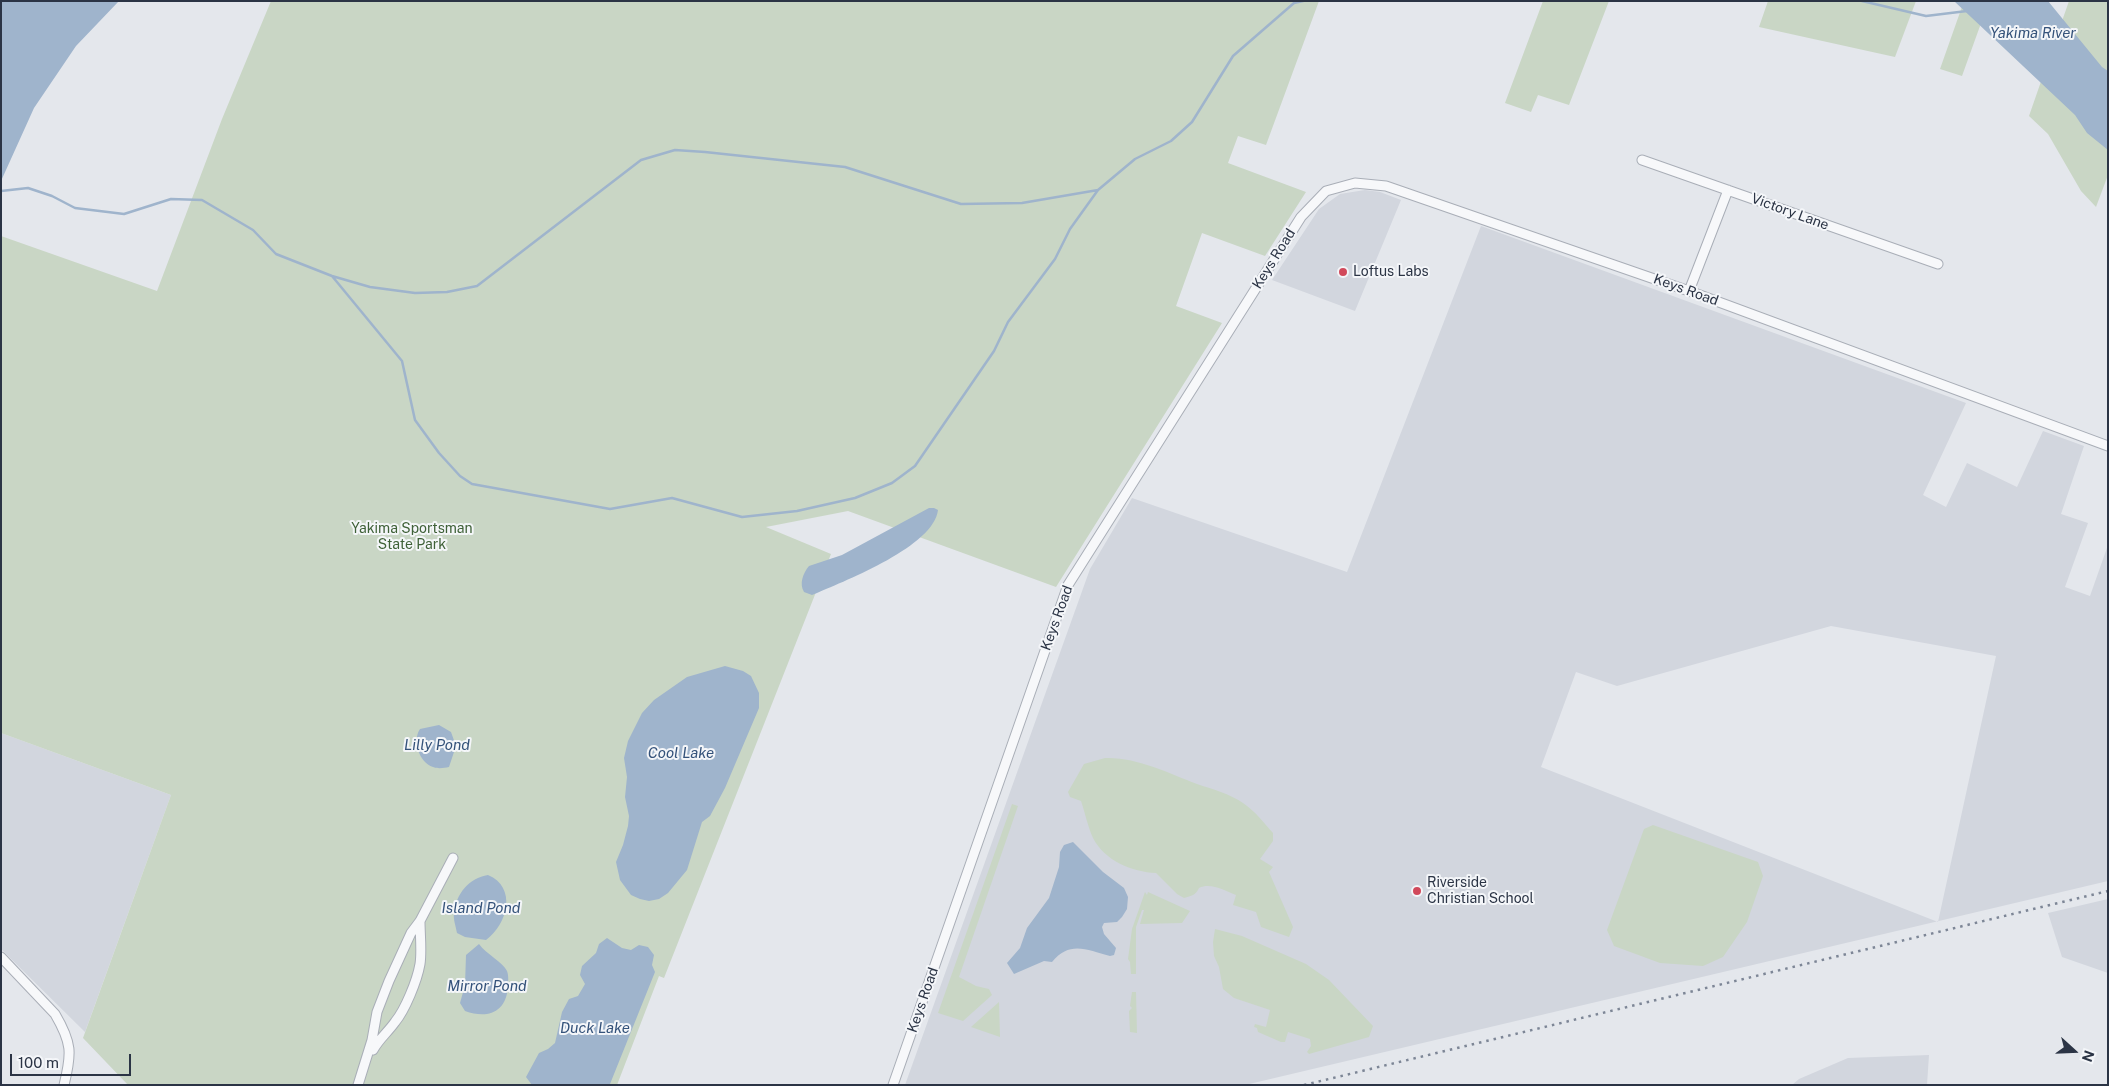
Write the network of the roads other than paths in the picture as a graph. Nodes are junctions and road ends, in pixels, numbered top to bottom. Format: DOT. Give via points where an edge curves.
graph roads {
  1 [pos="1642,160"];
  2 [pos="1728,190"];
  3 [pos="1938,264"];
  4 [pos="1689,291"];
  5 [pos="2108,446"];
  6 [pos="452,858"];
  7 [pos="420,921"];
  8 [pos="1,957"];
  9 [pos="365,1065"];
  10 [pos="64,1085"];
  11 [pos="358,1085"];
  12 [pos="893,1085"];
  1 -- 2 [label="street, Victory Lane"];
  2 -- 3 [label="street, Victory Lane"];
  2 -- 4 [label="street"];
  4 -- 5 [label="street, Keys Road"];
  4 -- 12 [label="street, Keys Road" via="1386,186 1355,183 1326,191 1301,217 1068,584"];
  6 -- 7 [label="street"];
  7 -- 9 [label="street" via="411,933 377,1012"];
  7 -- 9 [label="street" via="417,974 402,1012 379,1040"];
  8 -- 10 [label="street" via="55,1014 61,1025 70,1048"];
  9 -- 11 [label="street"];
}
